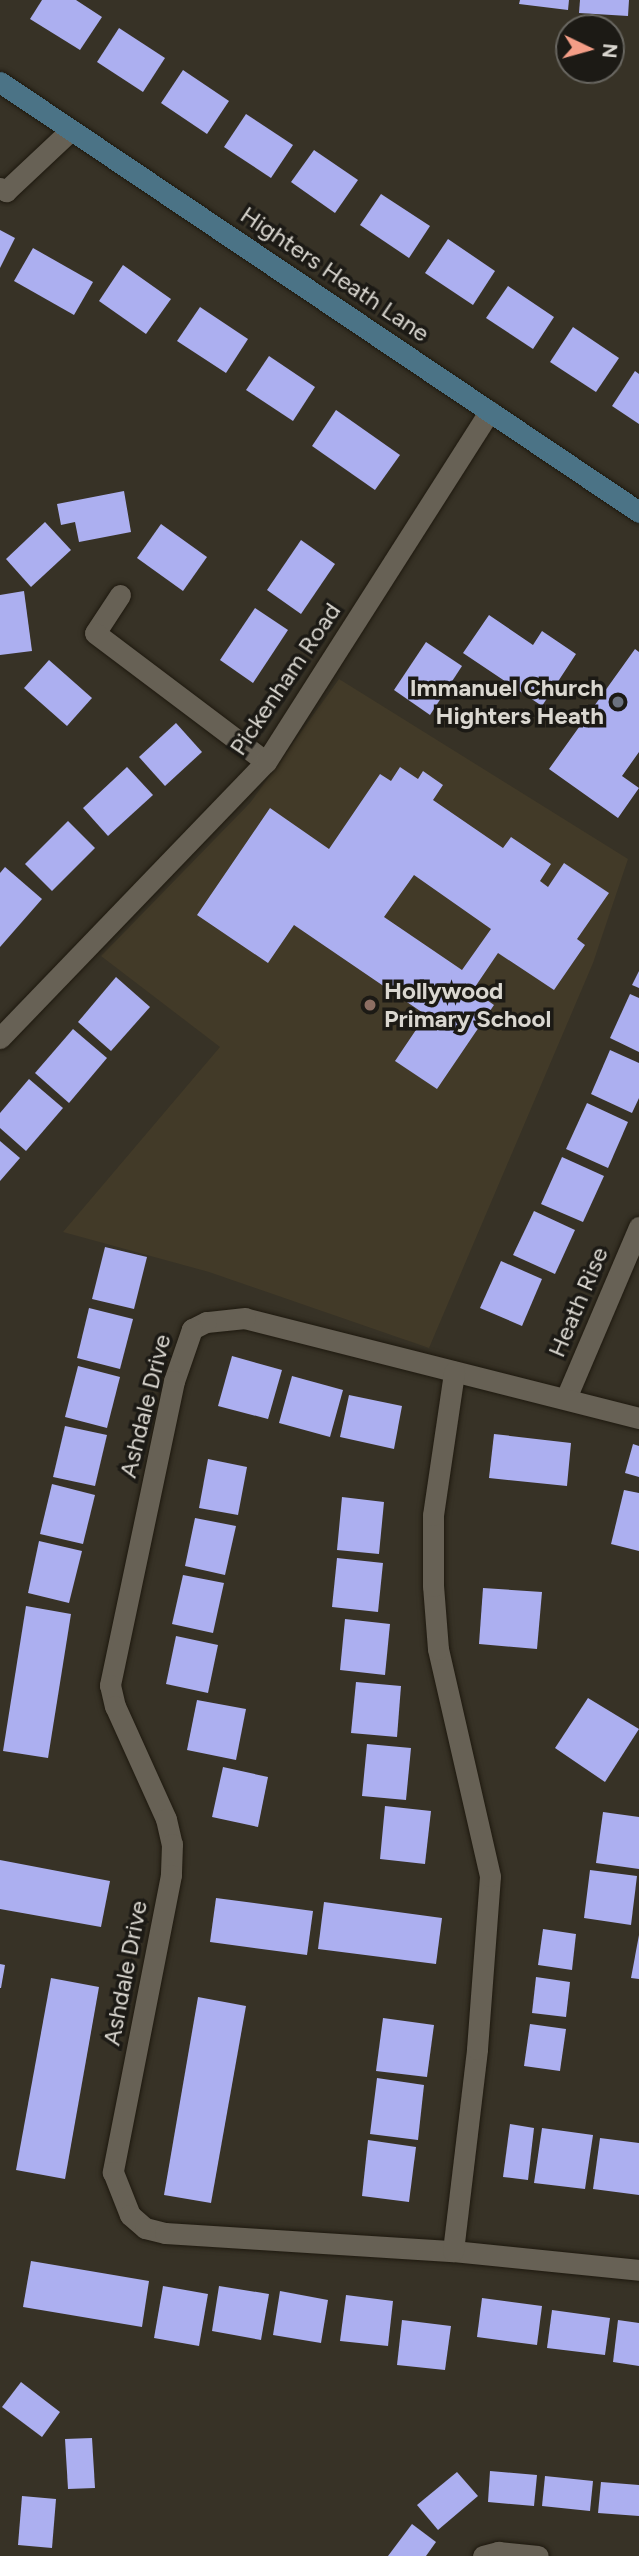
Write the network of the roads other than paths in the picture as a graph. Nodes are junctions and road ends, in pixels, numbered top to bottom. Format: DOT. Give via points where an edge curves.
graph roads {
  1 [pos="0,82"];
  2 [pos="70,131"];
  3 [pos="0,188"];
  4 [pos="490,411"];
  5 [pos="639,512"];
  6 [pos="120,595"];
  7 [pos="266,762"];
  8 [pos="0,1038"];
  9 [pos="639,1227"];
  10 [pos="454,1372"];
  11 [pos="566,1398"];
  12 [pos="639,1418"];
  13 [pos="453,2251"];
  14 [pos="639,2270"];
  15 [pos="483,2556"];
  16 [pos="538,2556"];
  1 -- 2 [label="street, Highters Heath Lane"];
  2 -- 3 [label="street" via="6,191"];
  2 -- 4 [label="street, Highters Heath Lane"];
  4 -- 5 [label="street, Highters Heath Lane"];
  4 -- 7 [label="street, Pickenham Road"];
  6 -- 7 [label="street" via="95,633"];
  7 -- 8 [label="street, Pickenham Road"];
  9 -- 11 [label="street, Heath Rise"];
  10 -- 11 [label="street"];
  10 -- 13 [label="street" via="433,1515 433,1586 438,1649 490,1876 477,2049"];
  10 -- 13 [label="street, Ashdale Drive" via="245,1318 206,1322 192,1329 174,1381 110,1685 172,1844 172,1875 113,2172 130,2215 145,2228 165,2233"];
  11 -- 12 [label="street"];
  13 -- 14 [label="street"];
  15 -- 16 [label="street" via="498,2552"];
}
